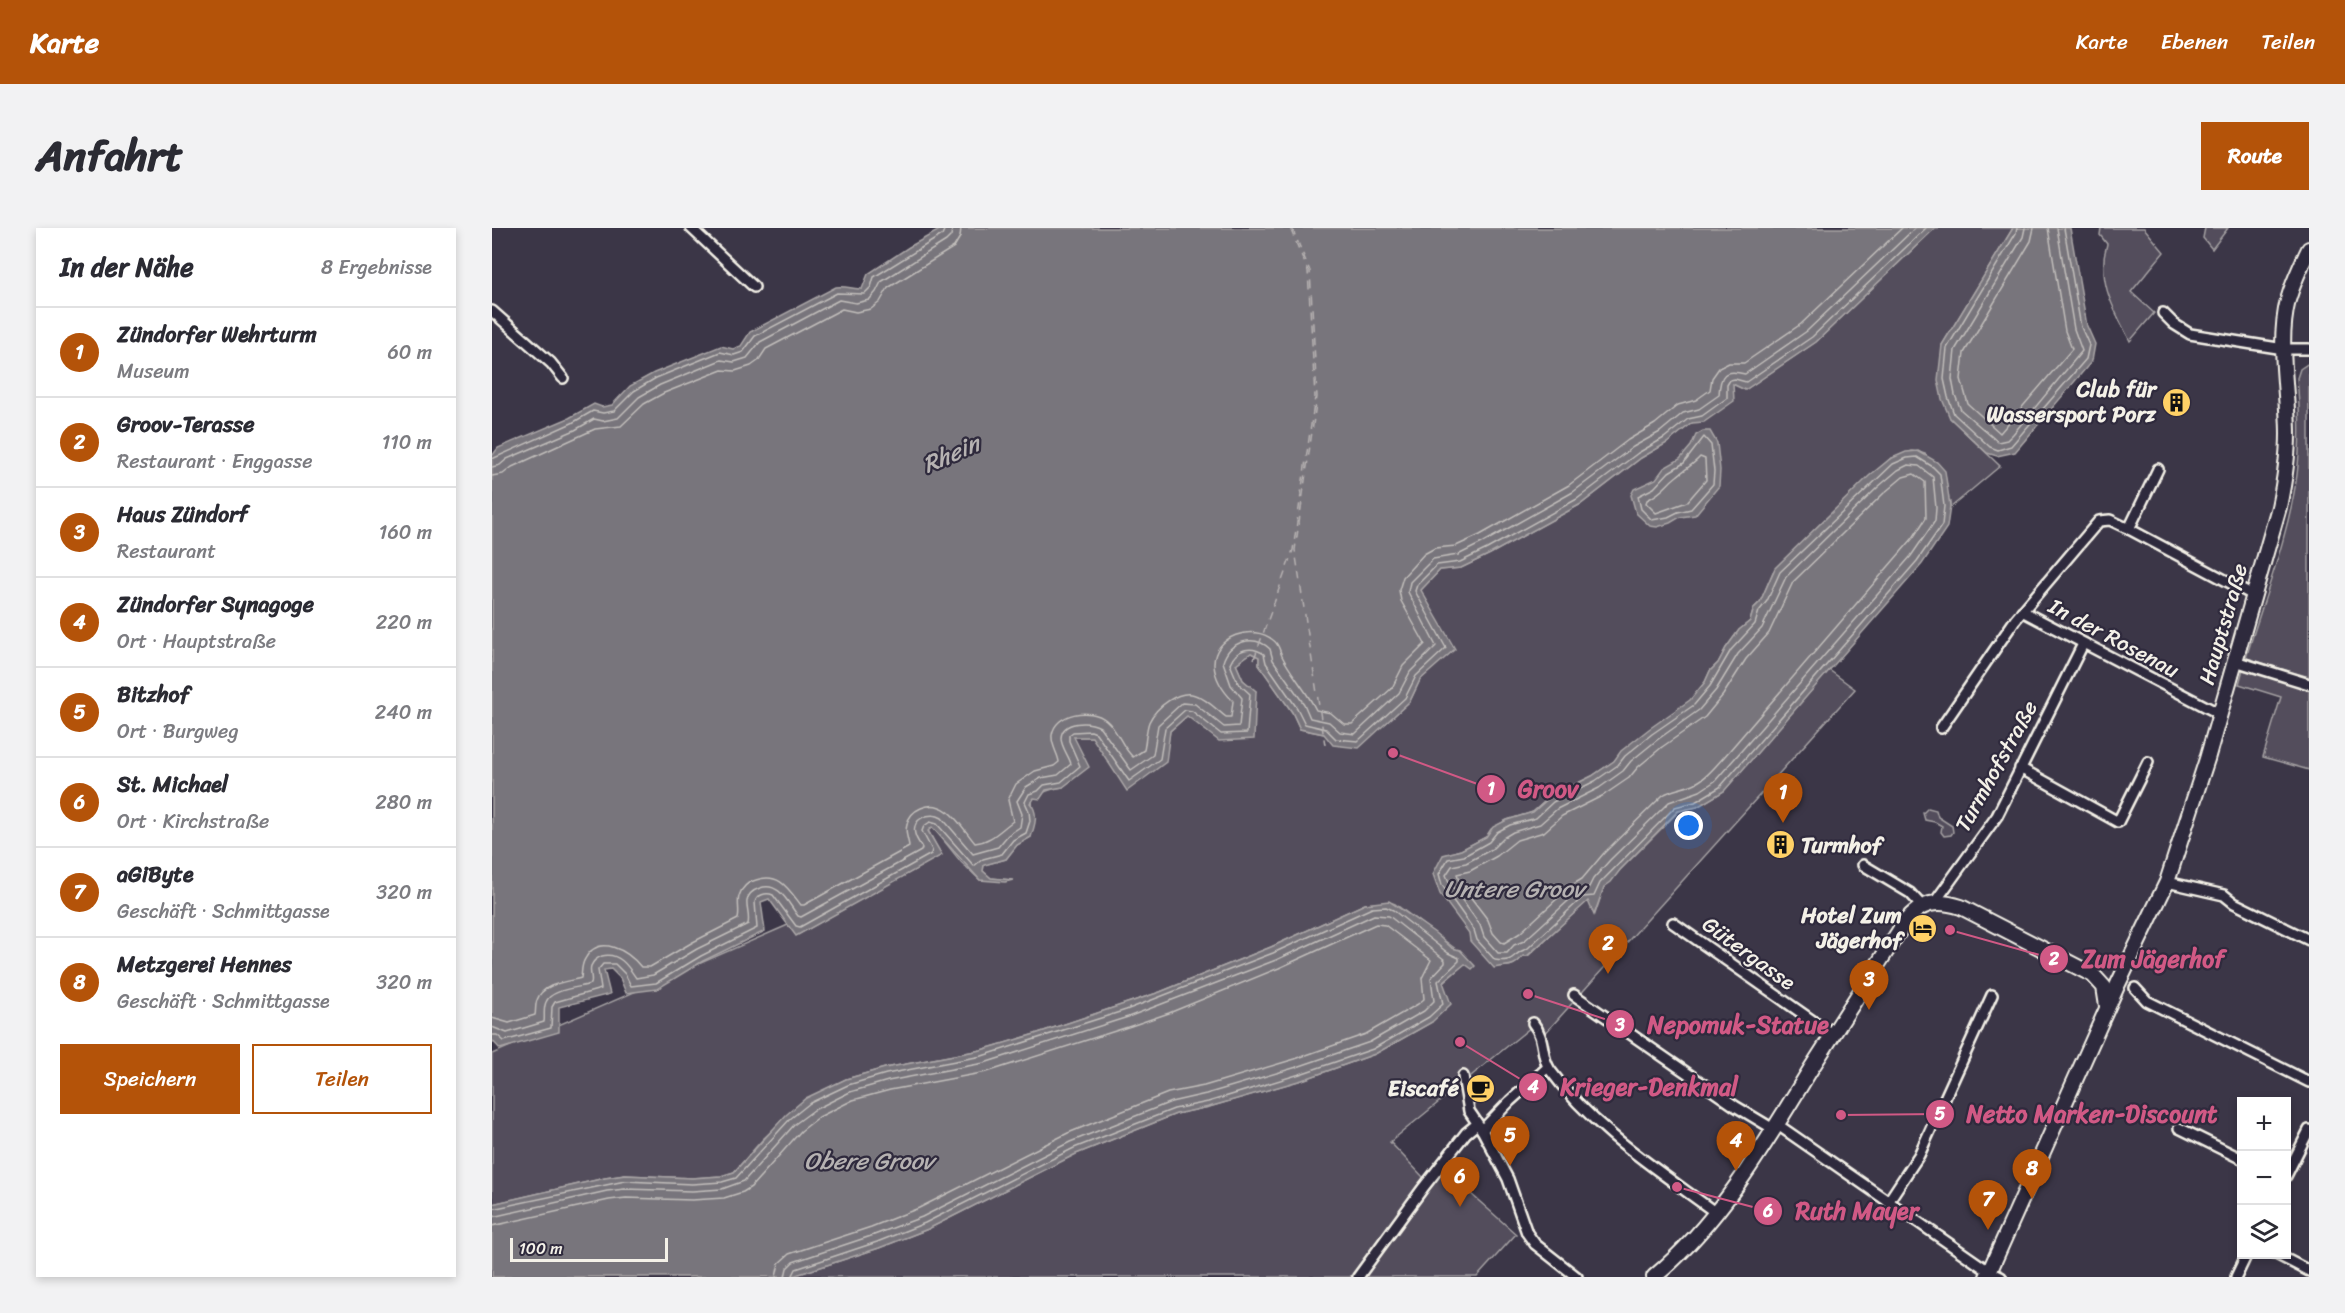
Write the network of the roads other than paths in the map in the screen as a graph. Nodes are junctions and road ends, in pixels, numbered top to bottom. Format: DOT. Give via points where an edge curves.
graph roads {
  1 [pos="691,228"];
  2 [pos="2309,249"];
  3 [pos="754,287"];
  4 [pos="492,311"];
  5 [pos="2163,313"];
  6 [pos="2309,349"];
  7 [pos="2284,350"];
  8 [pos="564,378"];
  9 [pos="2158,469"];
  10 [pos="2129,529"];
  11 [pos="2253,596"];
  12 [pos="2022,611"];
  13 [pos="2083,644"];
  14 [pos="2235,661"];
  15 [pos="2309,684"];
  16 [pos="2220,714"];
  17 [pos="1941,728"];
  18 [pos="2148,762"];
  19 [pos="2020,768"];
  20 [pos="1863,865"];
  21 [pos="2167,882"];
  22 [pos="1928,904"];
  23 [pos="1673,923"];
  24 [pos="2309,940"];
  25 [pos="2128,962"];
  26 [pos="2093,975"];
  27 [pos="2135,988"];
  28 [pos="1574,995"];
  29 [pos="1992,995"];
  30 [pos="2107,1008"];
  31 [pos="1533,1023"];
  32 [pos="1833,1035"];
  33 [pos="1548,1068"];
  34 [pos="1463,1076"];
  35 [pos="2309,1082"];
  36 [pos="1480,1127"];
  37 [pos="1776,1128"];
  38 [pos="2180,1128"];
  39 [pos="2309,1130"];
  40 [pos="2237,1158"];
  41 [pos="2291,1166"];
  42 [pos="1888,1202"];
  43 [pos="1716,1214"];
  44 [pos="2245,1259"];
  45 [pos="2286,1259"];
  46 [pos="2309,1271"];
  47 [pos="1992,1275"];
  48 [pos="1358,1277"];
  49 [pos="1577,1277"];
  50 [pos="1654,1277"];
  51 [pos="2236,1277"];
  1 -- 3 [label="street"];
  2 -- 7 [label="main road, Hauptstraße" via="2288,301"];
  4 -- 8 [label="street"];
  5 -- 7 [label="street" via="2190,334"];
  6 -- 7 [label="street"];
  7 -- 11 [label="main road, Hauptstraße" via="2286,476"];
  9 -- 10 [label="street"];
  10 -- 11 [label="street, In der Rosenau"];
  10 -- 12 [label="street, In der Rosenau" via="2110,520 2099,521"];
  11 -- 14 [label="main road, Hauptstraße"];
  12 -- 13 [label="street, In der Rosenau"];
  12 -- 17 [label="street, In der Rosenau"];
  13 -- 16 [label="street, In der Rosenau"];
  13 -- 19 [label="street, Turmhofstraße"];
  14 -- 15 [label="street"];
  14 -- 16 [label="main road, Hauptstraße"];
  16 -- 21 [label="main road, Hauptstraße"];
  18 -- 19 [label="street" via="2118,822"];
  19 -- 22 [label="street, Turmhofstraße" via="1997,816"];
  20 -- 22 [label="street"];
  21 -- 24 [label="street" via="2224,895"];
  21 -- 25 [label="main road, Hauptstraße"];
  22 -- 26 [label="main road" via="1943,902 1960,907"];
  22 -- 32 [label="main road" via="1905,921"];
  23 -- 32 [label="street, Gütergasse"];
  25 -- 26 [label="main road" via="2108,974"];
  25 -- 30 [label="main road, Hauptstraße"];
  26 -- 30 [label="main road" via="2104,987"];
  27 -- 35 [label="street" via="2147,1000"];
  28 -- 37 [label="street" via="1735,1106"];
  29 -- 42 [label="street" via="1920,1155"];
  30 -- 47 [label="main road, Hauptstraße" via="2033,1170"];
  31 -- 33 [label="street" via="1540,1032"];
  32 -- 37 [label="main road"];
  33 -- 36 [label="street"];
  33 -- 43 [label="street" via="1607,1131"];
  34 -- 36 [label="street" via="1469,1111"];
  36 -- 48 [label="street" via="1466,1133"];
  36 -- 49 [label="street" via="1508,1179 1527,1233"];
  37 -- 42 [label="street"];
  37 -- 43 [label="main road"];
  38 -- 40 [label="street"];
  39 -- 41 [label="street"];
  42 -- 47 [label="street"];
  43 -- 50 [label="main road"];
  44 -- 51 [label="street"];
  45 -- 46 [label="street"];
}
